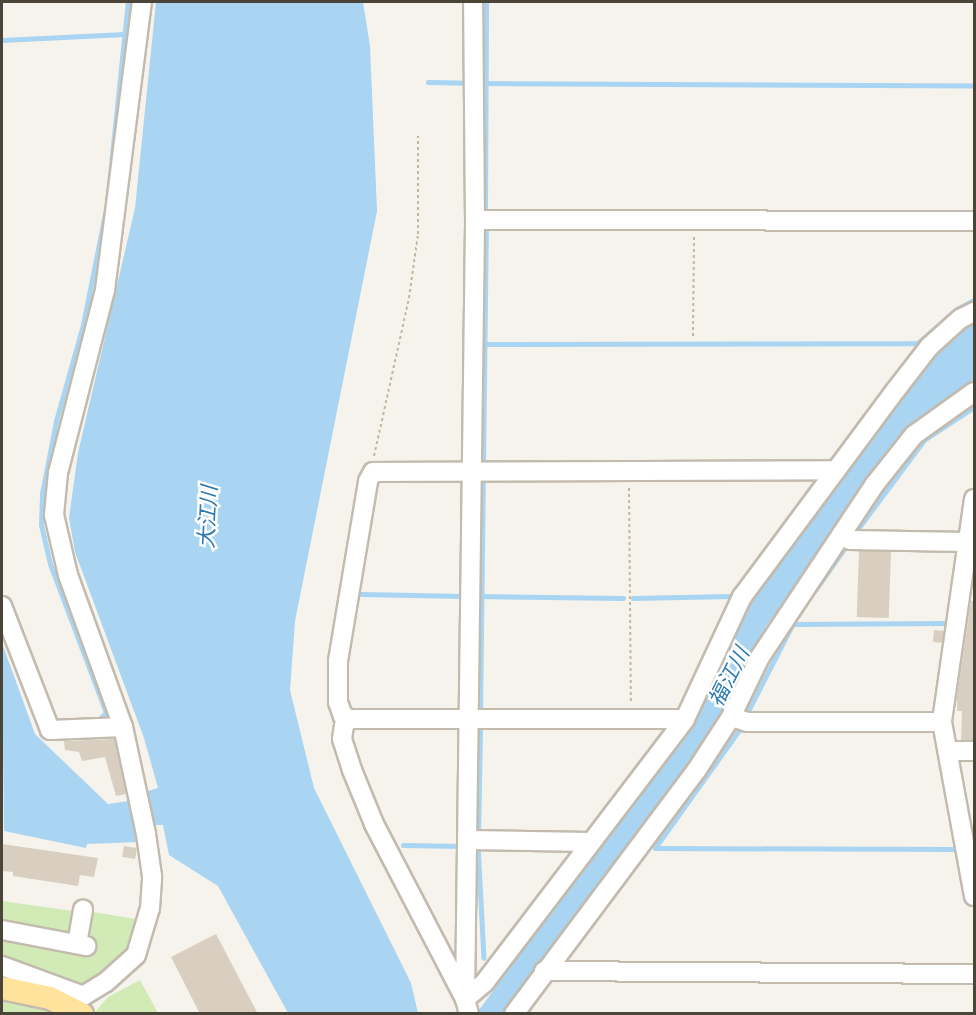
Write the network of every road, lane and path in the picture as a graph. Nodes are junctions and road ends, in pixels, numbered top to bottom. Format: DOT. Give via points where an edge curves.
graph roads {
  1 [pos="142,2"];
  2 [pos="473,2"];
  3 [pos="418,136"];
  4 [pos="476,220"];
  5 [pos="695,221"];
  6 [pos="975,221"];
  7 [pos="975,312"];
  8 [pos="693,336"];
  9 [pos="975,392"];
  10 [pos="628,470"];
  11 [pos="377,471"];
  12 [pos="471,471"];
  13 [pos="836,471"];
  14 [pos="975,500"];
  15 [pos="842,535"];
  16 [pos="967,542"];
  17 [pos="2,606"];
  18 [pos="731,717"];
  19 [pos="350,719"];
  20 [pos="632,719"];
  21 [pos="685,719"];
  22 [pos="471,721"];
  23 [pos="942,722"];
  24 [pos="123,727"];
  25 [pos="948,751"];
  26 [pos="975,751"];
  27 [pos="475,840"];
  28 [pos="589,842"];
  29 [pos="975,896"];
  30 [pos="82,910"];
  31 [pos="2,930"];
  32 [pos="2,966"];
  33 [pos="544,971"];
  34 [pos="975,974"];
  35 [pos="2,988"];
  36 [pos="78,1005"];
  37 [pos="467,1008"];
  38 [pos="514,1014"];
  1 -- 24 [label="street" via="105,290 58,473 54,515 68,575"];
  2 -- 4 [label="street"];
  3 -- 11 [label="path" via="418,234 409,298 374,458"];
  4 -- 5 [label="street"];
  4 -- 12 [label="street"];
  5 -- 6 [label="street"];
  5 -- 8 [label="path"];
  7 -- 13 [label="street" via="960,319 929,347"];
  9 -- 15 [label="street" via="914,435"];
  10 -- 12 [label="street"];
  10 -- 13 [label="street"];
  10 -- 20 [label="path"];
  11 -- 12 [label="street"];
  11 -- 19 [label="street" via="369,481 338,661 338,702 343,716"];
  12 -- 22 [label="street"];
  13 -- 21 [label="street" via="742,597"];
  14 -- 16 [label="street"];
  15 -- 16 [label="street" via="850,540"];
  15 -- 18 [label="street" via="760,657"];
  16 -- 23 [label="street"];
  17 -- 24 [label="street" via="50,730"];
  18 -- 23 [label="street" via="747,722"];
  18 -- 33 [label="street" via="696,771"];
  19 -- 22 [label="street"];
  19 -- 37 [label="street" via="344,725 342,739 352,770 374,824"];
  20 -- 21 [label="street"];
  20 -- 22 [label="street"];
  21 -- 28 [label="street"];
  22 -- 27 [label="street"];
  23 -- 25 [label="street"];
  24 -- 36 [label="street" via="146,834 152,876 150,908 136,956"];
  25 -- 26 [label="street"];
  25 -- 29 [label="street"];
  27 -- 28 [label="street"];
  27 -- 37 [label="street"];
  28 -- 37 [label="street"];
  30 -- 31 [label="street" via="81,945"];
  32 -- 36 [label="street"];
  33 -- 34 [label="street"];
  33 -- 38 [label="street"];
  35 -- 36 [label="main road"];
}
